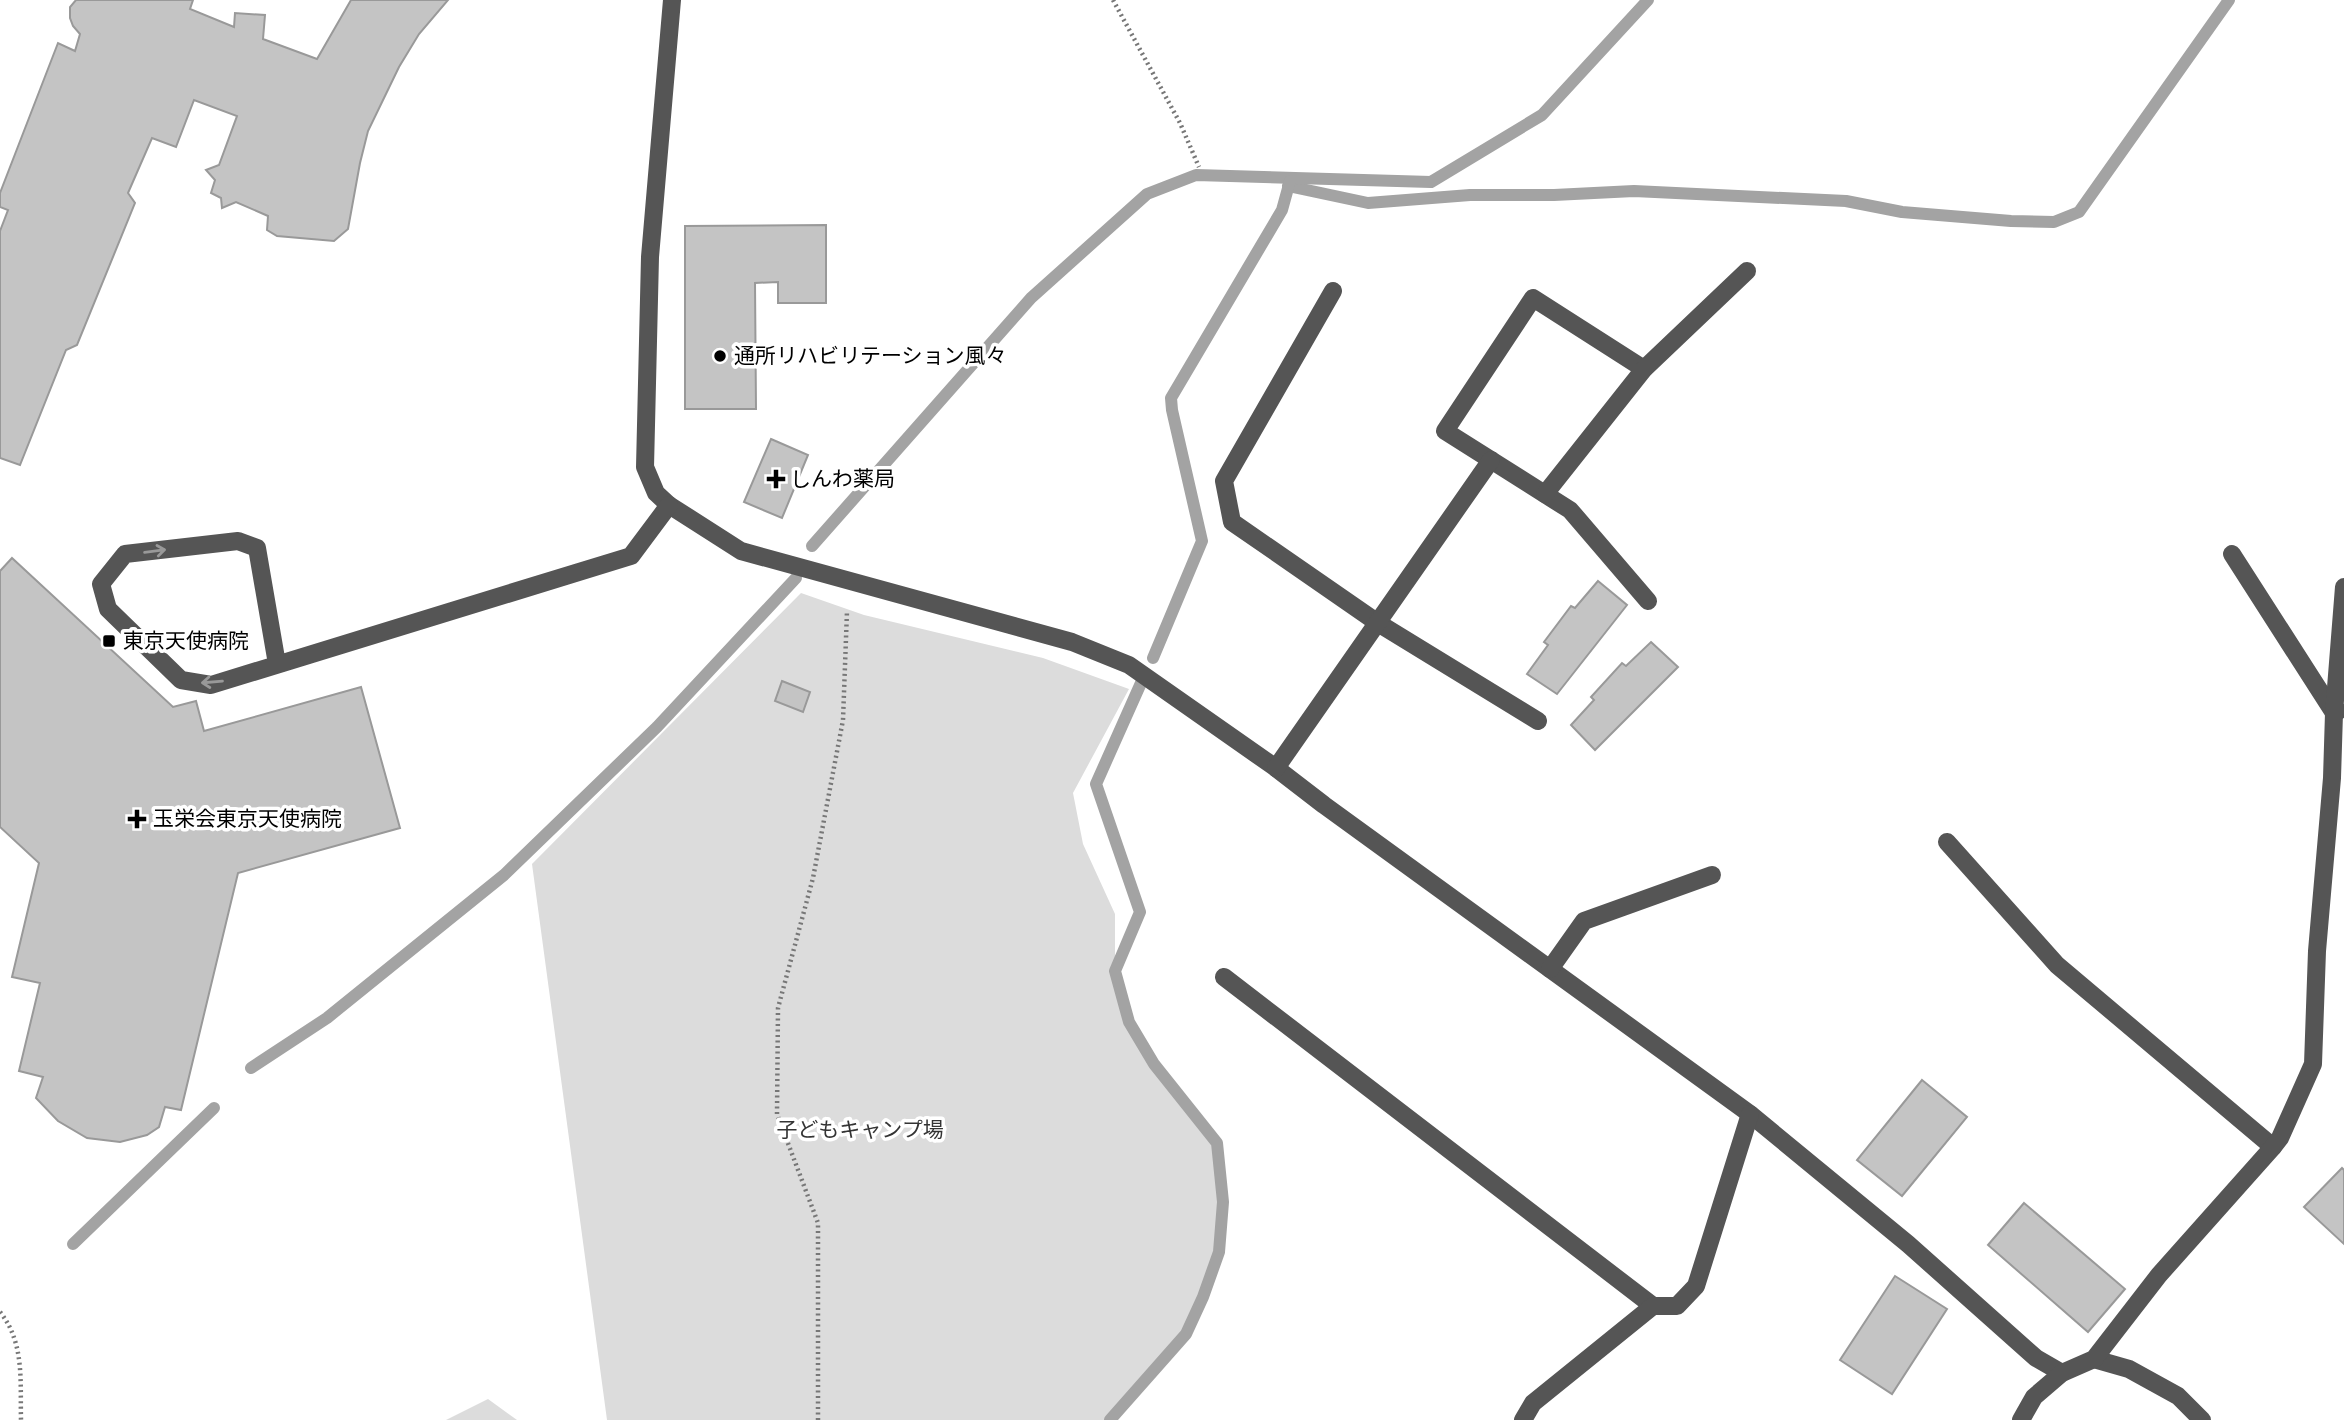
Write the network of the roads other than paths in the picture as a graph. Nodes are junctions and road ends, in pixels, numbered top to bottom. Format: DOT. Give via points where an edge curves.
graph roads {
  1 [pos="672,0"];
  2 [pos="1747,271"];
  3 [pos="1333,291"];
  4 [pos="1644,369"];
  5 [pos="1491,460"];
  6 [pos="1545,494"];
  7 [pos="669,505"];
  8 [pos="2232,554"];
  9 [pos="2344,587"];
  10 [pos="1648,601"];
  11 [pos="1378,623"];
  12 [pos="277,664"];
  13 [pos="2339,711"];
  14 [pos="1538,721"];
  15 [pos="1276,768"];
  16 [pos="1947,842"];
  17 [pos="1712,875"];
  18 [pos="1550,969"];
  19 [pos="1224,977"];
  20 [pos="1749,1114"];
  21 [pos="2273,1147"];
  22 [pos="1653,1306"];
  23 [pos="2094,1359"];
  24 [pos="2062,1373"];
  25 [pos="1523,1420"];
  26 [pos="2021,1420"];
  27 [pos="2202,1420"];
  1 -- 7 [label="street" via="650,257 645,467 656,493"];
  2 -- 4 [label="street"];
  3 -- 11 [label="street" via="1223,481 1232,522"];
  4 -- 5 [label="street" via="1533,298 1445,431"];
  4 -- 6 [label="street"];
  5 -- 6 [label="street"];
  5 -- 11 [label="street"];
  6 -- 10 [label="street" via="1570,510"];
  7 -- 12 [label="street" via="631,556"];
  7 -- 15 [label="street" via="741,551 1072,642 1129,664"];
  8 -- 13 [label="street"];
  9 -- 13 [label="street"];
  11 -- 14 [label="street"];
  11 -- 15 [label="street"];
  12 -- 12 [label="street, one-way" via="211,685 181,680 108,609 101,584 125,554 238,541 257,548"];
  13 -- 21 [label="street" via="2317,951 2313,1064"];
  15 -- 18 [label="street"];
  16 -- 21 [label="street" via="2057,965"];
  17 -- 18 [label="street" via="1584,920"];
  18 -- 20 [label="street"];
  19 -- 22 [label="street"];
  20 -- 22 [label="street" via="1696,1286 1676,1306"];
  20 -- 24 [label="street" via="1908,1244 2036,1358"];
  21 -- 23 [label="street" via="2159,1275"];
  22 -- 25 [label="street" via="1533,1403"];
  23 -- 24 [label="street"];
  23 -- 27 [label="street" via="2129,1369 2178,1396"];
  24 -- 26 [label="street" via="2034,1397"];
}
